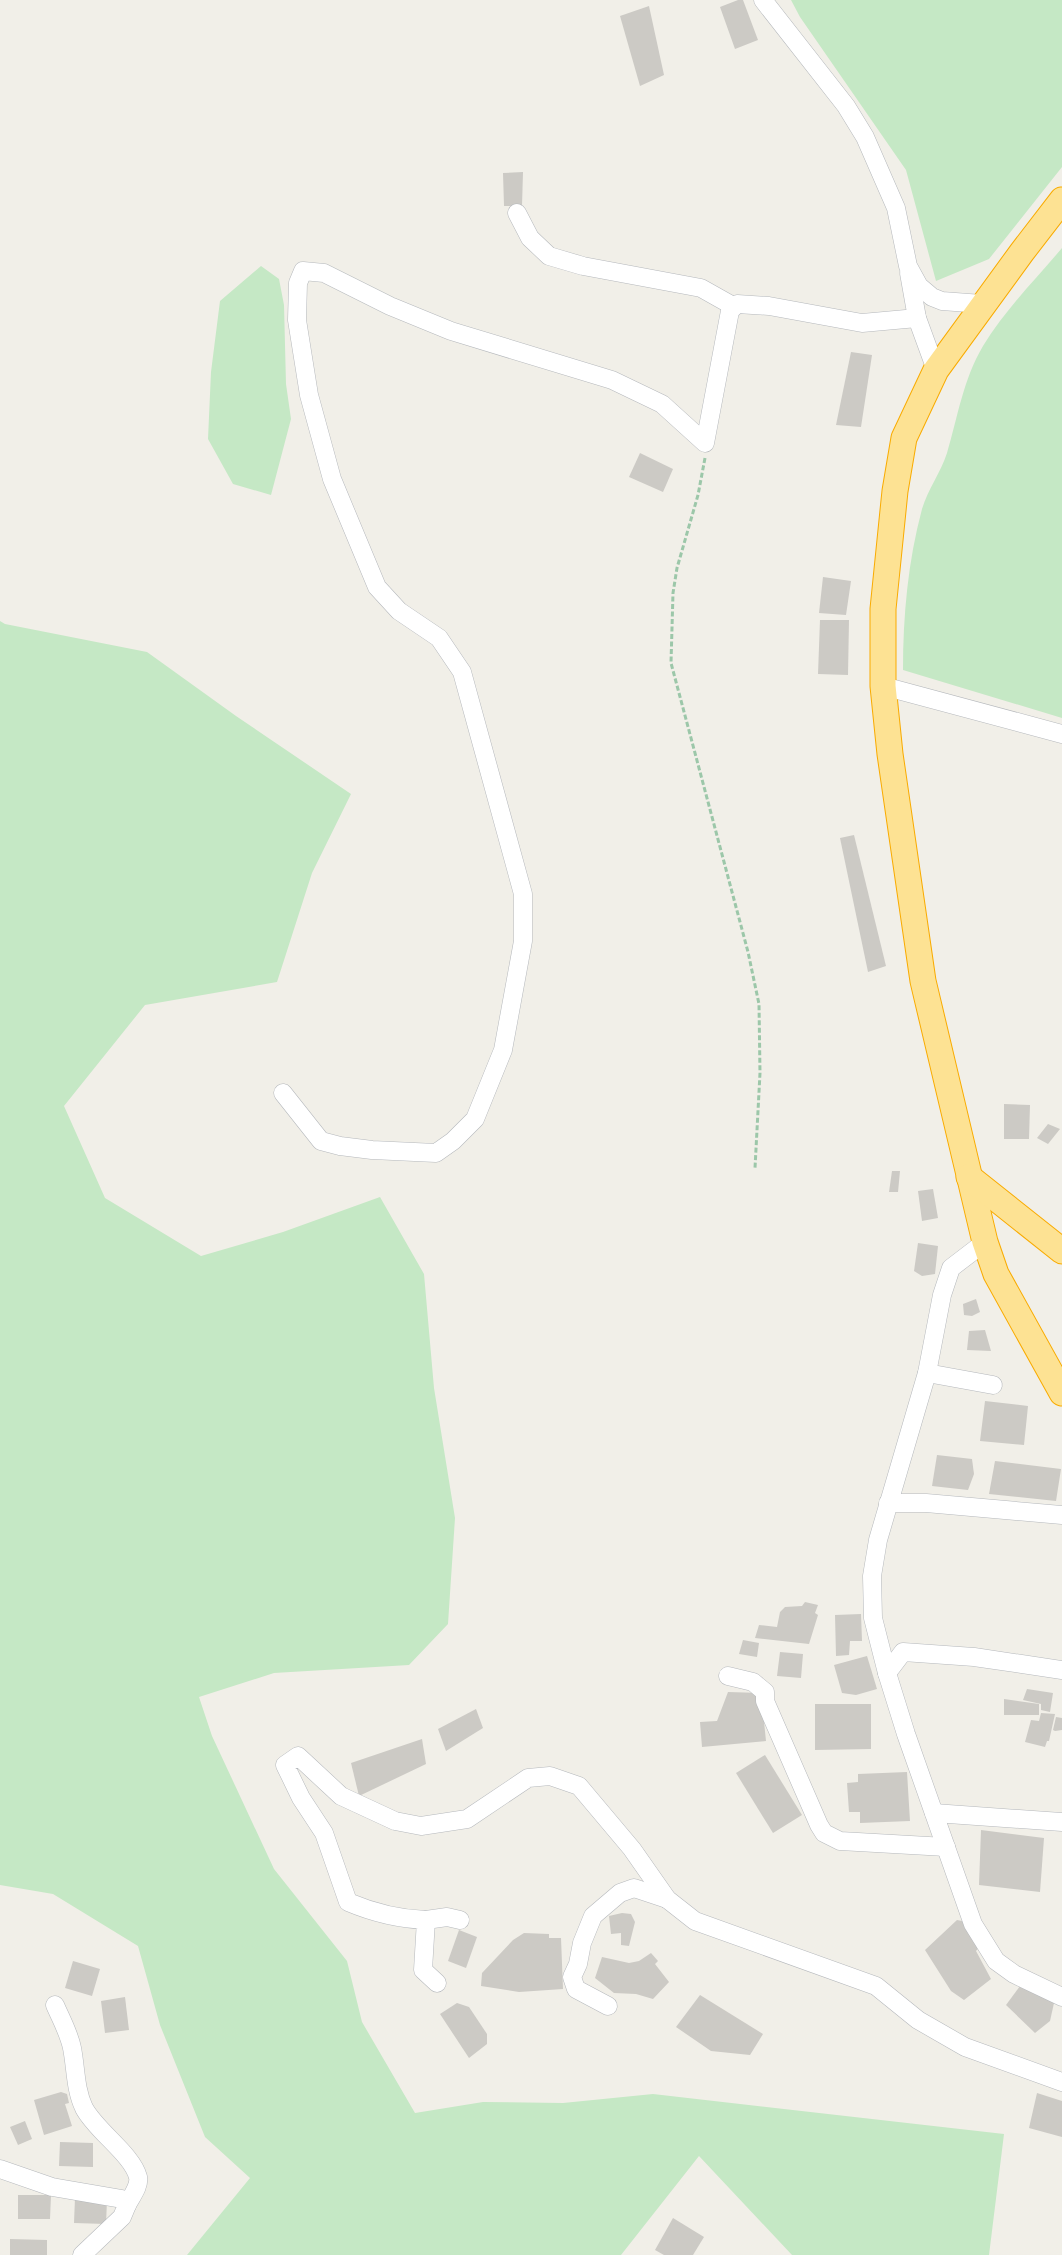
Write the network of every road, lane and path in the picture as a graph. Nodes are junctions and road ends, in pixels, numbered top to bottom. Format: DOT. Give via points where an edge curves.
graph roads {
  1 [pos="763,0"];
  2 [pos="1062,200"];
  3 [pos="517,213"];
  4 [pos="908,266"];
  5 [pos="982,304"];
  6 [pos="733,306"];
  7 [pos="917,318"];
  8 [pos="936,370"];
  9 [pos="705,443"];
  10 [pos="883,686"];
  11 [pos="1062,734"];
  12 [pos="283,1092"];
  13 [pos="755,1168"];
  14 [pos="969,1177"];
  15 [pos="1027,1222"];
  16 [pos="985,1242"];
  17 [pos="1062,1251"];
  18 [pos="927,1372"];
  19 [pos="993,1385"];
  20 [pos="1062,1393"];
  21 [pos="888,1503"];
  22 [pos="1062,1515"];
  23 [pos="1062,1670"];
  24 [pos="887,1674"];
  25 [pos="728,1676"];
  26 [pos="934,1813"];
  27 [pos="1062,1822"];
  28 [pos="946,1847"];
  29 [pos="667,1899"];
  30 [pos="426,1920"];
  31 [pos="460,1920"];
  32 [pos="437,1983"];
  33 [pos="1062,1997"];
  34 [pos="55,2005"];
  35 [pos="608,2006"];
  36 [pos="1062,2082"];
  37 [pos="0,2168"];
  38 [pos="127,2205"];
  39 [pos="82,2255"];
  1 -- 4 [label="street" via="846,106 865,137 896,208"];
  2 -- 5 [label="highway"];
  3 -- 6 [label="street" via="530,238 549,256 583,266 701,288"];
  4 -- 5 [label="street" via="919,286 932,297 959,304"];
  4 -- 7 [label="street"];
  5 -- 8 [label="highway"];
  6 -- 7 [label="street" via="740,303 769,306 862,323"];
  6 -- 9 [label="street"];
  7 -- 8 [label="street"];
  8 -- 10 [label="highway" via="904,438 895,491 883,609"];
  9 -- 12 [label="street" via="662,404 612,380 451,331 390,306 324,272 303,272 298,283 297,320 310,395 332,479 378,587 400,611 439,638 462,672 523,894 523,941 503,1050 475,1119 436,1153 372,1150 321,1141"];
  9 -- 13 [label="path" via="704,471 672,593 671,663 759,1004 760,1073"];
  10 -- 11 [label="street"];
  10 -- 14 [label="highway" via="923,981"];
  14 -- 15 [label="highway"];
  14 -- 16 [label="highway"];
  15 -- 16 [label="highway" via="1004,1223 996,1227"];
  15 -- 17 [label="highway"];
  16 -- 18 [label="street" via="951,1268 942,1295"];
  16 -- 20 [label="highway" via="996,1274"];
  18 -- 19 [label="street"];
  18 -- 21 [label="street"];
  21 -- 22 [label="street" via="926,1503"];
  21 -- 24 [label="street" via="872,1576 873,1618"];
  23 -- 24 [label="street" via="974,1657 903,1652"];
  24 -- 26 [label="street"];
  25 -- 28 [label="street" via="753,1682 765,1692 765,1701 824,1833 840,1841"];
  26 -- 27 [label="street"];
  26 -- 28 [label="street"];
  28 -- 33 [label="street" via="973,1924 996,1961 1014,1974"];
  29 -- 30 [label="street" via="632,1849 579,1786 562,1780 550,1776 528,1778 467,1819 421,1826 395,1821 341,1796 298,1756 285,1765 301,1798 324,1833 348,1902 373,1913"];
  29 -- 35 [label="street" via="634,1888 620,1893 593,1916 572,1977 576,1989"];
  29 -- 36 [label="street" via="695,1921 710,1928 876,1986 918,2020 966,2047"];
  30 -- 31 [label="street" via="447,1917"];
  30 -- 32 [label="street" via="423,1970"];
  34 -- 38 [label="street" via="72,2046 78,2093 84,2108 130,2161 138,2175 139,2181"];
  37 -- 38 [label="street" via="52,2187 117,2196"];
  38 -- 39 [label="street" via="122,2217"];
}
